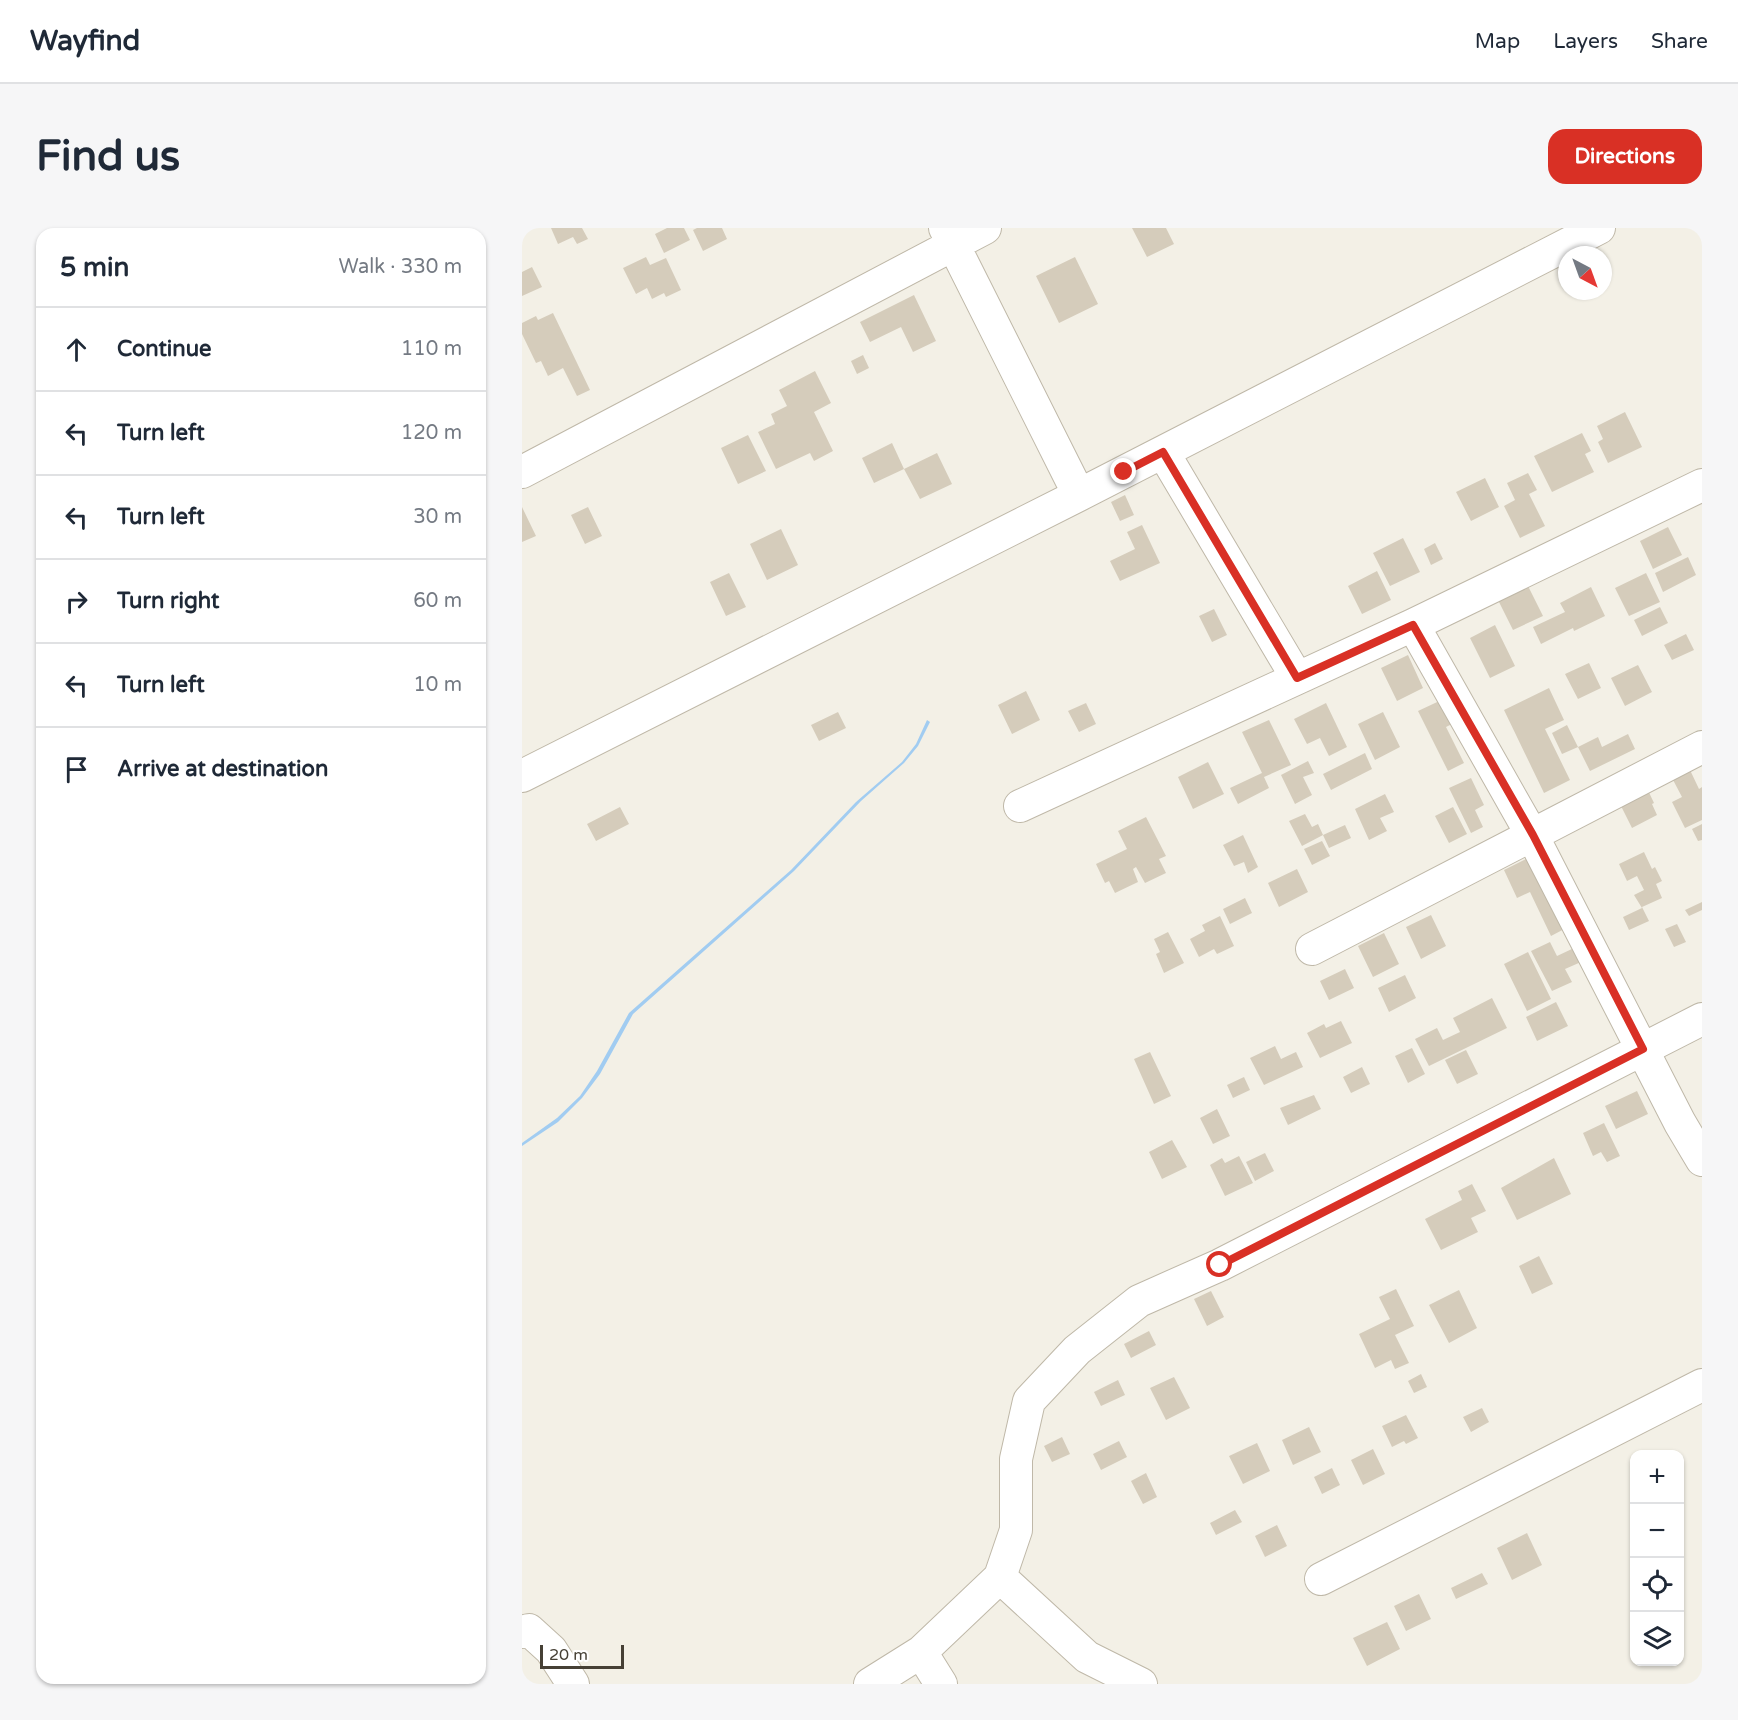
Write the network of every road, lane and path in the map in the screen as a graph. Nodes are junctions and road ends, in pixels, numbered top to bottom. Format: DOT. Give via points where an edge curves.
graph roads {
  1 [pos="985,228"];
  2 [pos="1599,228"];
  3 [pos="949,236"];
  4 [pos="1163,452"];
  5 [pos="522,472"];
  6 [pos="1702,485"];
  7 [pos="1079,495"];
  8 [pos="1413,625"];
  9 [pos="1297,678"];
  10 [pos="1702,747"];
  11 [pos="522,777"];
  12 [pos="1020,806"];
  13 [pos="1533,835"];
  14 [pos="1312,949"];
  15 [pos="1702,1018"];
  16 [pos="1643,1049"];
  17 [pos="1702,1160"];
  18 [pos="1702,1385"];
  19 [pos="1000,1577"];
  20 [pos="1321,1579"];
  21 [pos="522,1632"];
  22 [pos="921,1652"];
  23 [pos="573,1684"];
  24 [pos="870,1684"];
  25 [pos="940,1684"];
  26 [pos="1141,1684"];
  1 -- 3 [label="street"];
  2 -- 4 [label="street"];
  3 -- 5 [label="street"];
  3 -- 7 [label="street"];
  4 -- 7 [label="street"];
  4 -- 9 [label="street"];
  6 -- 8 [label="street"];
  7 -- 11 [label="street"];
  8 -- 9 [label="street"];
  8 -- 13 [label="street"];
  9 -- 12 [label="street"];
  10 -- 13 [label="street"];
  13 -- 14 [label="street"];
  13 -- 16 [label="street"];
  15 -- 16 [label="street"];
  16 -- 17 [label="street"];
  16 -- 19 [label="street" via="1220,1265 1139,1301 1077,1350 1029,1401 1016,1459 1016,1530"];
  18 -- 20 [label="street"];
  19 -- 22 [label="street"];
  19 -- 26 [label="street" via="1087,1657"];
  21 -- 23 [label="street" via="529,1630 551,1650"];
  22 -- 24 [label="street"];
  22 -- 25 [label="street"];
}
